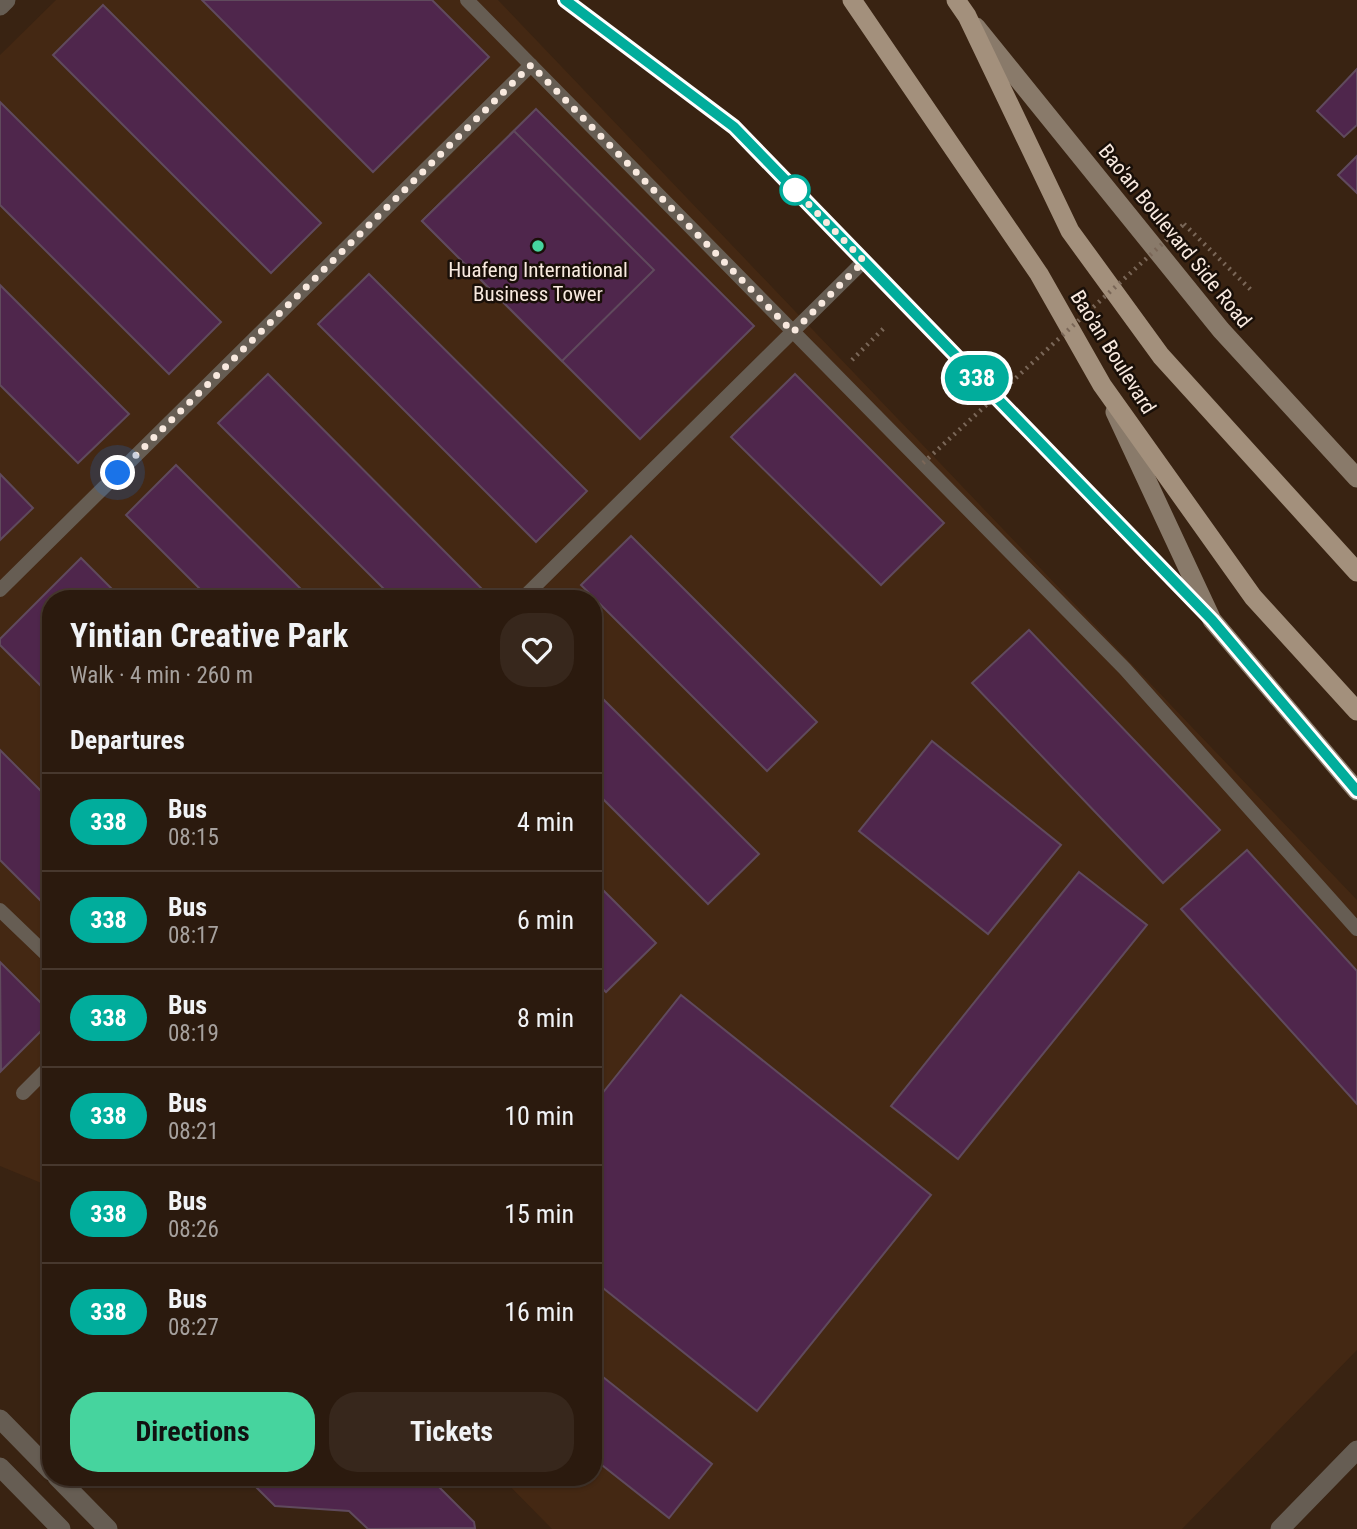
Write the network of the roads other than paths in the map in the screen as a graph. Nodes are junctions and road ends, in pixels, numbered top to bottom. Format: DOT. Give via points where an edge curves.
graph roads {
  1 [pos="6,0"];
  2 [pos="467,0"];
  3 [pos="565,0"];
  4 [pos="852,0"];
  5 [pos="0,6"];
  6 [pos="962,8"];
  7 [pos="531,65"];
  8 [pos="864,261"];
  9 [pos="793,332"];
  10 [pos="1102,385"];
  11 [pos="1357,478"];
  12 [pos="1357,572"];
  13 [pos="0,590"];
  14 [pos="531,590"];
  15 [pos="1212,620"];
  16 [pos="1357,711"];
  17 [pos="1357,791"];
  18 [pos="0,910"];
  19 [pos="1357,929"];
  20 [pos="42,951"];
  21 [pos="42,1074"];
  22 [pos="23,1093"];
  23 [pos="0,1419"];
  24 [pos="1357,1450"];
  25 [pos="42,1462"];
  26 [pos="0,1467"];
  27 [pos="66,1486"];
  28 [pos="61,1529"];
  29 [pos="108,1529"];
  30 [pos="1280,1529"];
  1 -- 5 [label="street"];
  2 -- 7 [label="lane"];
  3 -- 8 [label="lane" via="734,127"];
  4 -- 10 [label="main road, Bao'an Boulevard" via="1039,274"];
  6 -- 11 [label="main road, Bao'an Boulevard Side Road" via="1221,330"];
  6 -- 12 [label="main road, Bao'an Boulevard" via="1070,231 1161,356"];
  7 -- 9 [label="lane"];
  7 -- 13 [label="lane"];
  8 -- 9 [label="lane"];
  8 -- 15 [label="lane"];
  9 -- 14 [label="lane"];
  9 -- 19 [label="lane" via="1125,669"];
  10 -- 15 [label="main road"];
  10 -- 16 [label="main road, Bao'an Boulevard" via="1253,597"];
  15 -- 17 [label="main road"];
  18 -- 20 [label="lane"];
  21 -- 22 [label="lane"];
  23 -- 25 [label="street"];
  24 -- 30 [label="street"];
  26 -- 28 [label="street"];
  27 -- 29 [label="street"];
}
